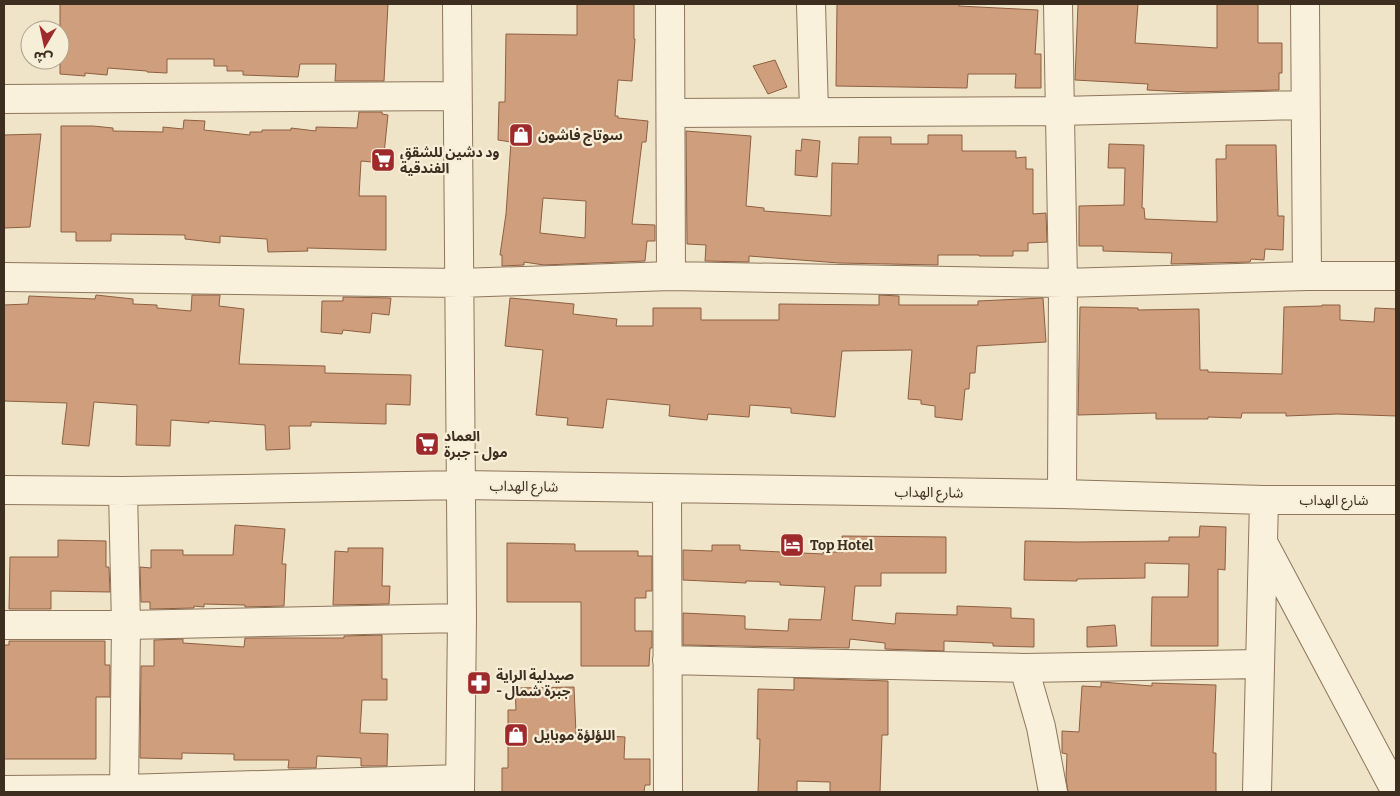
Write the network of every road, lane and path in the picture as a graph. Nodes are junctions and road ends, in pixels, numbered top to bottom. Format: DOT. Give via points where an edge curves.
graph roads {
  1 [pos="457,4"];
  2 [pos="670,4"];
  3 [pos="811,4"];
  4 [pos="1058,4"];
  5 [pos="1305,4"];
  6 [pos="457,96"];
  7 [pos="4,99"];
  8 [pos="1305,105"];
  9 [pos="1060,110"];
  10 [pos="671,112"];
  11 [pos="814,112"];
  12 [pos="671,276"];
  13 [pos="1307,276"];
  14 [pos="1396,276"];
  15 [pos="4,277"];
  16 [pos="460,283"];
  17 [pos="1063,283"];
  18 [pos="461,484"];
  19 [pos="667,489"];
  20 [pos="4,490"];
  21 [pos="123,490"];
  22 [pos="1062,494"];
  23 [pos="1264,500"];
  24 [pos="1396,500"];
  25 [pos="1263,542"];
  26 [pos="462,618"];
  27 [pos="4,625"];
  28 [pos="126,625"];
  29 [pos="667,660"];
  30 [pos="1260,664"];
  31 [pos="1024,668"];
  32 [pos="1386,753"];
  33 [pos="460,786"];
  34 [pos="4,790"];
  35 [pos="124,791"];
  36 [pos="668,792"];
  37 [pos="1053,792"];
  38 [pos="1257,792"];
  39 [pos="1396,792"];
  1 -- 6 [label="street"];
  2 -- 10 [label="street"];
  3 -- 11 [label="street"];
  4 -- 9 [label="street"];
  5 -- 8 [label="street"];
  6 -- 7 [label="street"];
  6 -- 16 [label="street"];
  8 -- 9 [label="street"];
  8 -- 13 [label="street"];
  9 -- 11 [label="street"];
  9 -- 17 [label="street"];
  10 -- 11 [label="street"];
  10 -- 12 [label="street"];
  12 -- 16 [label="street"];
  12 -- 17 [label="street"];
  13 -- 14 [label="street"];
  13 -- 17 [label="street"];
  15 -- 16 [label="street"];
  16 -- 18 [label="street"];
  17 -- 22 [label="street"];
  18 -- 19 [label="street, شارع الهداب"];
  18 -- 21 [label="street, شارع الهداب"];
  18 -- 26 [label="street"];
  19 -- 22 [label="street, شارع الهداب"];
  19 -- 29 [label="street"];
  20 -- 21 [label="street, شارع الهداب"];
  21 -- 28 [label="street"];
  22 -- 23 [label="street, شارع الهداب"];
  23 -- 24 [label="street, شارع الهداب"];
  23 -- 25 [label="street"];
  25 -- 30 [label="street"];
  25 -- 32 [label="street"];
  26 -- 28 [label="street"];
  26 -- 33 [label="street"];
  27 -- 28 [label="street"];
  28 -- 35 [label="street"];
  29 -- 31 [label="street"];
  29 -- 36 [label="street"];
  30 -- 31 [label="street"];
  30 -- 38 [label="street"];
  31 -- 37 [label="street" via="1041,727"];
  32 -- 39 [label="street"];
  33 -- 35 [label="street"];
  34 -- 35 [label="street"];
}
